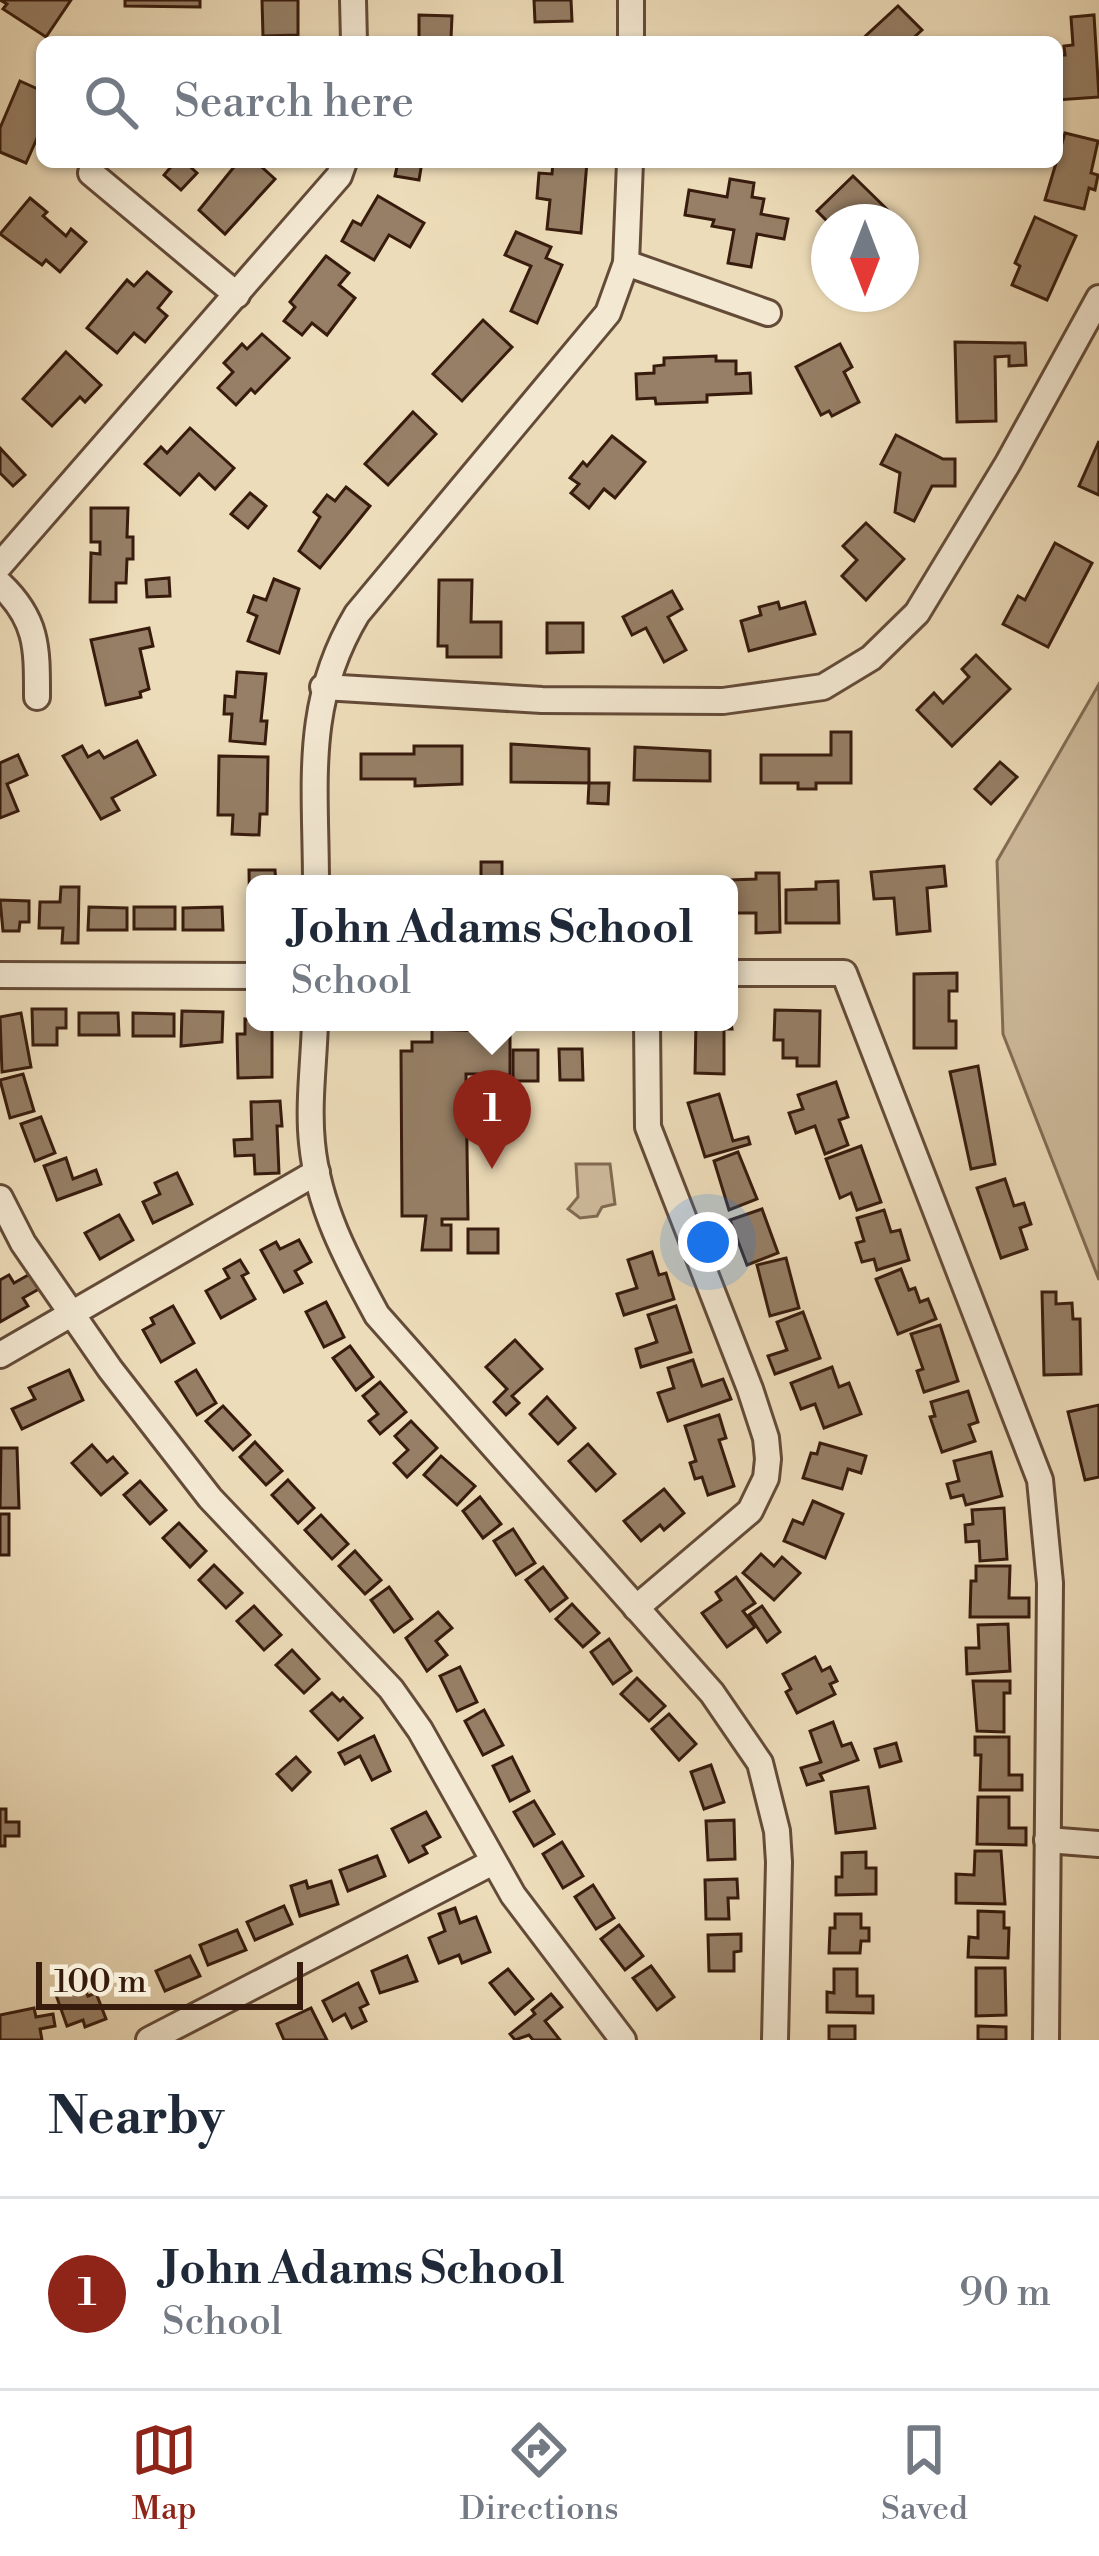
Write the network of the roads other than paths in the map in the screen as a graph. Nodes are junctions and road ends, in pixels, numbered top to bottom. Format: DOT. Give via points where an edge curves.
graph roads {
  1 [pos="353,0"];
  2 [pos="631,0"];
  3 [pos="354,36"];
  4 [pos="631,36"];
  5 [pos="342,168"];
  6 [pos="630,168"];
  7 [pos="91,172"];
  8 [pos="626,263"];
  9 [pos="237,295"];
  10 [pos="1099,298"];
  11 [pos="768,313"];
  12 [pos="0,565"];
  13 [pos="0,584"];
  14 [pos="323,687"];
  15 [pos="37,697"];
  16 [pos="316,875"];
  17 [pos="738,973"];
  18 [pos="0,975"];
  19 [pos="246,976"];
  20 [pos="315,1031"];
  21 [pos="646,1031"];
  22 [pos="316,1172"];
  23 [pos="0,1198"];
  24 [pos="72,1314"];
  25 [pos="0,1355"];
  26 [pos="636,1608"];
  27 [pos="1047,1840"];
  28 [pos="1099,1844"];
  29 [pos="493,1862"];
  30 [pos="149,2040"];
  31 [pos="623,2040"];
  32 [pos="775,2040"];
  33 [pos="1046,2040"];
  1 -- 3 [label="street"];
  2 -- 4 [label="street"];
  5 -- 9 [label="street"];
  6 -- 8 [label="street"];
  7 -- 9 [label="street"];
  8 -- 11 [label="street"];
  8 -- 14 [label="street" via="588,340 357,614"];
  9 -- 12 [label="street"];
  10 -- 14 [label="street" via="917,613 871,658 823,687 724,701"];
  13 -- 15 [label="street" via="32,623"];
  14 -- 16 [label="street"];
  17 -- 27 [label="street" via="844,973 1040,1480 1050,1583"];
  18 -- 19 [label="street"];
  20 -- 22 [label="street"];
  21 -- 26 [label="street" via="648,1127 751,1389 768,1459 750,1511"];
  22 -- 24 [label="street"];
  22 -- 26 [label="street" via="330,1221 377,1315"];
  23 -- 24 [label="street"];
  24 -- 25 [label="street"];
  24 -- 29 [label="street" via="210,1498 391,1689"];
  26 -- 32 [label="street" via="712,1693 760,1763 779,1862"];
  27 -- 28 [label="street"];
  27 -- 33 [label="street"];
  29 -- 30 [label="street"];
  29 -- 31 [label="street"];
}
